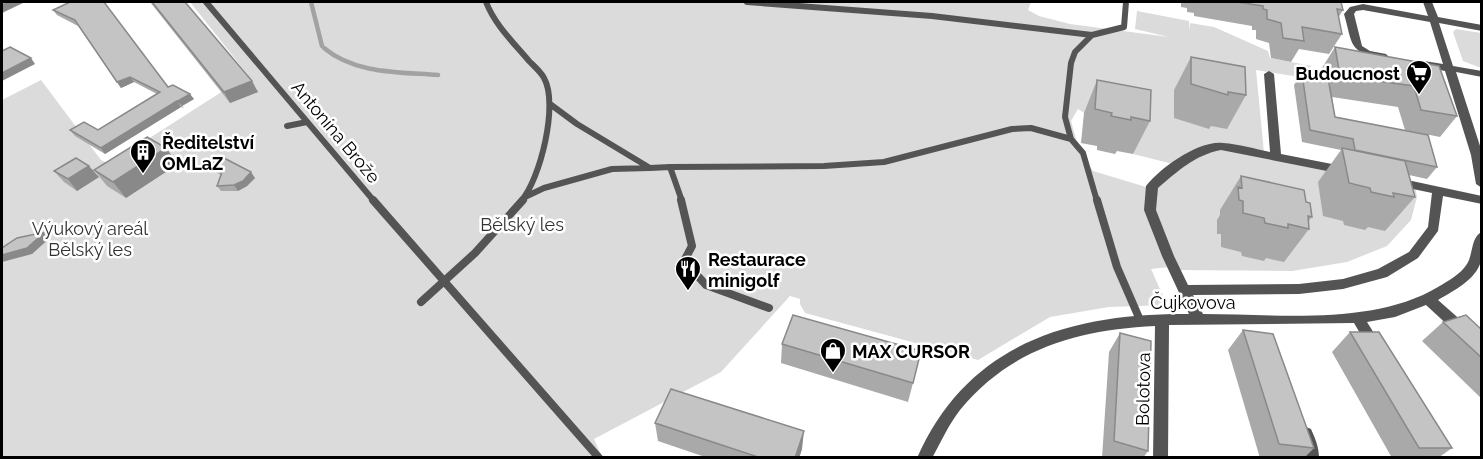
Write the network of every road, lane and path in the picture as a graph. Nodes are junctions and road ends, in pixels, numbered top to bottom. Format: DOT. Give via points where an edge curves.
graph roads {
  1 [pos="206,2"];
  2 [pos="486,2"];
  3 [pos="747,2"];
  4 [pos="1126,2"];
  5 [pos="1428,2"];
  6 [pos="1433,19"];
  7 [pos="1482,28"];
  8 [pos="1092,35"];
  9 [pos="1395,58"];
  10 [pos="1416,62"];
  11 [pos="1449,69"];
  12 [pos="1269,74"];
  13 [pos="1482,74"];
  14 [pos="550,104"];
  15 [pos="307,122"];
  16 [pos="287,126"];
  17 [pos="1071,140"];
  18 [pos="1276,156"];
  19 [pos="670,167"];
  20 [pos="650,168"];
  21 [pos="1480,172"];
  22 [pos="1357,173"];
  23 [pos="1380,178"];
  24 [pos="1482,184"];
  25 [pos="1438,191"];
  26 [pos="525,196"];
  27 [pos="1482,200"];
  28 [pos="1482,236"];
  29 [pos="1477,269"];
  30 [pos="444,280"];
  31 [pos="1184,290"];
  32 [pos="1428,299"];
  33 [pos="421,302"];
  34 [pos="769,308"];
  35 [pos="1358,319"];
  36 [pos="1140,320"];
  37 [pos="1162,320"];
  38 [pos="1199,320"];
  39 [pos="1266,320"];
  40 [pos="1271,334"];
  41 [pos="1482,348"];
  42 [pos="1384,361"];
  43 [pos="1301,418"];
  44 [pos="599,458"];
  45 [pos="924,458"];
  46 [pos="1160,458"];
  47 [pos="1312,458"];
  1 -- 15 [label="lane, Antonína Brože"];
  2 -- 14 [label="lane" via="492,17 545,79"];
  3 -- 8 [label="lane" via="932,16"];
  4 -- 8 [label="lane" via="1124,27"];
  5 -- 6 [label="street"];
  6 -- 7 [label="street"];
  6 -- 9 [label="street" via="1363,7 1350,10 1358,46 1370,54"];
  6 -- 11 [label="street"];
  8 -- 17 [label="lane" via="1075,52 1071,63 1065,117"];
  10 -- 11 [label="street"];
  11 -- 13 [label="street"];
  11 -- 21 [label="street"];
  12 -- 18 [label="street"];
  14 -- 20 [label="lane"];
  14 -- 26 [label="lane" via="544,149"];
  15 -- 16 [label="lane"];
  15 -- 30 [label="lane, Antonína Brože"];
  17 -- 19 [label="lane" via="1031,128 1012,129 884,162"];
  17 -- 36 [label="lane" via="1083,153 1117,267"];
  18 -- 22 [label="street, Čujkovova"];
  18 -- 31 [label="street, Čujkovova" via="1221,146 1203,148 1152,186 1150,210"];
  19 -- 20 [label="lane"];
  19 -- 34 [label="lane" via="692,246 684,261 706,285"];
  20 -- 26 [label="lane" via="612,169"];
  21 -- 24 [label="street"];
  23 -- 25 [label="street"];
  25 -- 27 [label="street"];
  25 -- 31 [label="street" via="1440,204 1435,226 1419,252 1386,272 1342,285 1289,290"];
  26 -- 30 [label="lane" via="475,253"];
  28 -- 29 [label="street, Čujkovova"];
  29 -- 32 [label="street, Čujkovova"];
  30 -- 33 [label="lane"];
  30 -- 44 [label="lane, Antonína Brože"];
  31 -- 38 [label="street, Čujkovova"];
  32 -- 35 [label="street, Čujkovova" via="1407,309"];
  32 -- 41 [label="street"];
  35 -- 39 [label="street, Čujkovova"];
  35 -- 42 [label="street"];
  36 -- 37 [label="street, Čujkovova"];
  36 -- 45 [label="street, Čujkovova" via="1071,331 1028,346 986,371 950,409"];
  37 -- 38 [label="street, Čujkovova"];
  37 -- 46 [label="street, Bolotova"];
  38 -- 39 [label="street, Čujkovova"];
  39 -- 40 [label="street"];
  43 -- 47 [label="street"];
}
